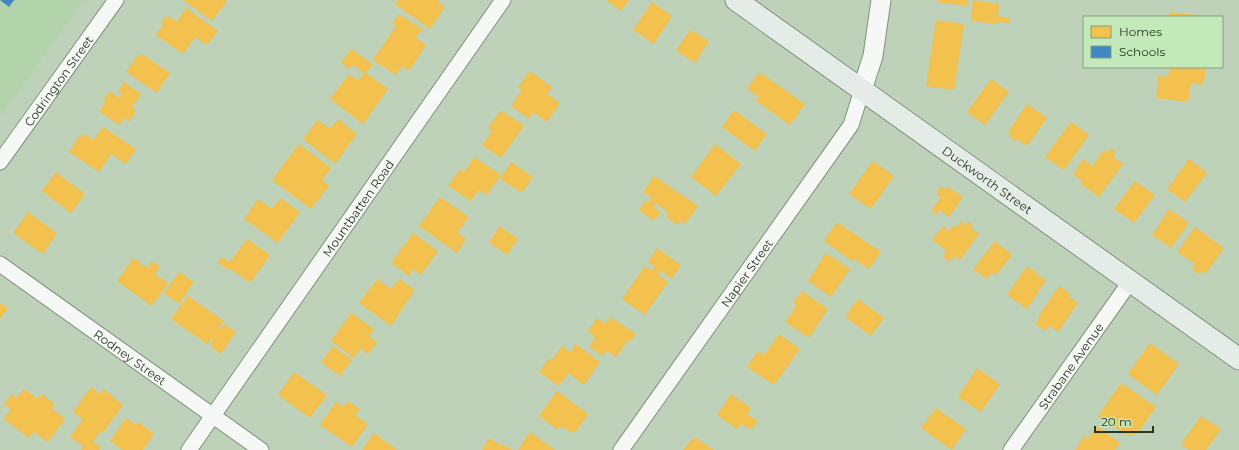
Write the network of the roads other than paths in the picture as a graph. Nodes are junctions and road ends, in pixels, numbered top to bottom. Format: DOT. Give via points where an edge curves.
graph roads {
  1 [pos="116,0"];
  2 [pos="503,0"];
  3 [pos="736,0"];
  4 [pos="881,0"];
  5 [pos="862,90"];
  6 [pos="0,162"];
  7 [pos="0,264"];
  8 [pos="1130,282"];
  9 [pos="1239,359"];
  10 [pos="213,416"];
  11 [pos="189,450"];
  12 [pos="261,450"];
  13 [pos="621,450"];
  14 [pos="1011,450"];
  1 -- 6 [label="street, Codrington Street"];
  2 -- 10 [label="street, Mountbatten Road"];
  3 -- 5 [label="main road, Duckworth Street"];
  4 -- 5 [label="street" via="873,56"];
  5 -- 8 [label="main road, Duckworth Street"];
  5 -- 13 [label="street, Napier Street" via="851,125"];
  7 -- 10 [label="street, Rodney Street"];
  8 -- 9 [label="main road, Duckworth Street"];
  8 -- 14 [label="street, Strabane Avenue"];
  10 -- 11 [label="street, Mountbatten Road"];
  10 -- 12 [label="street, Rodney Street"];
}
